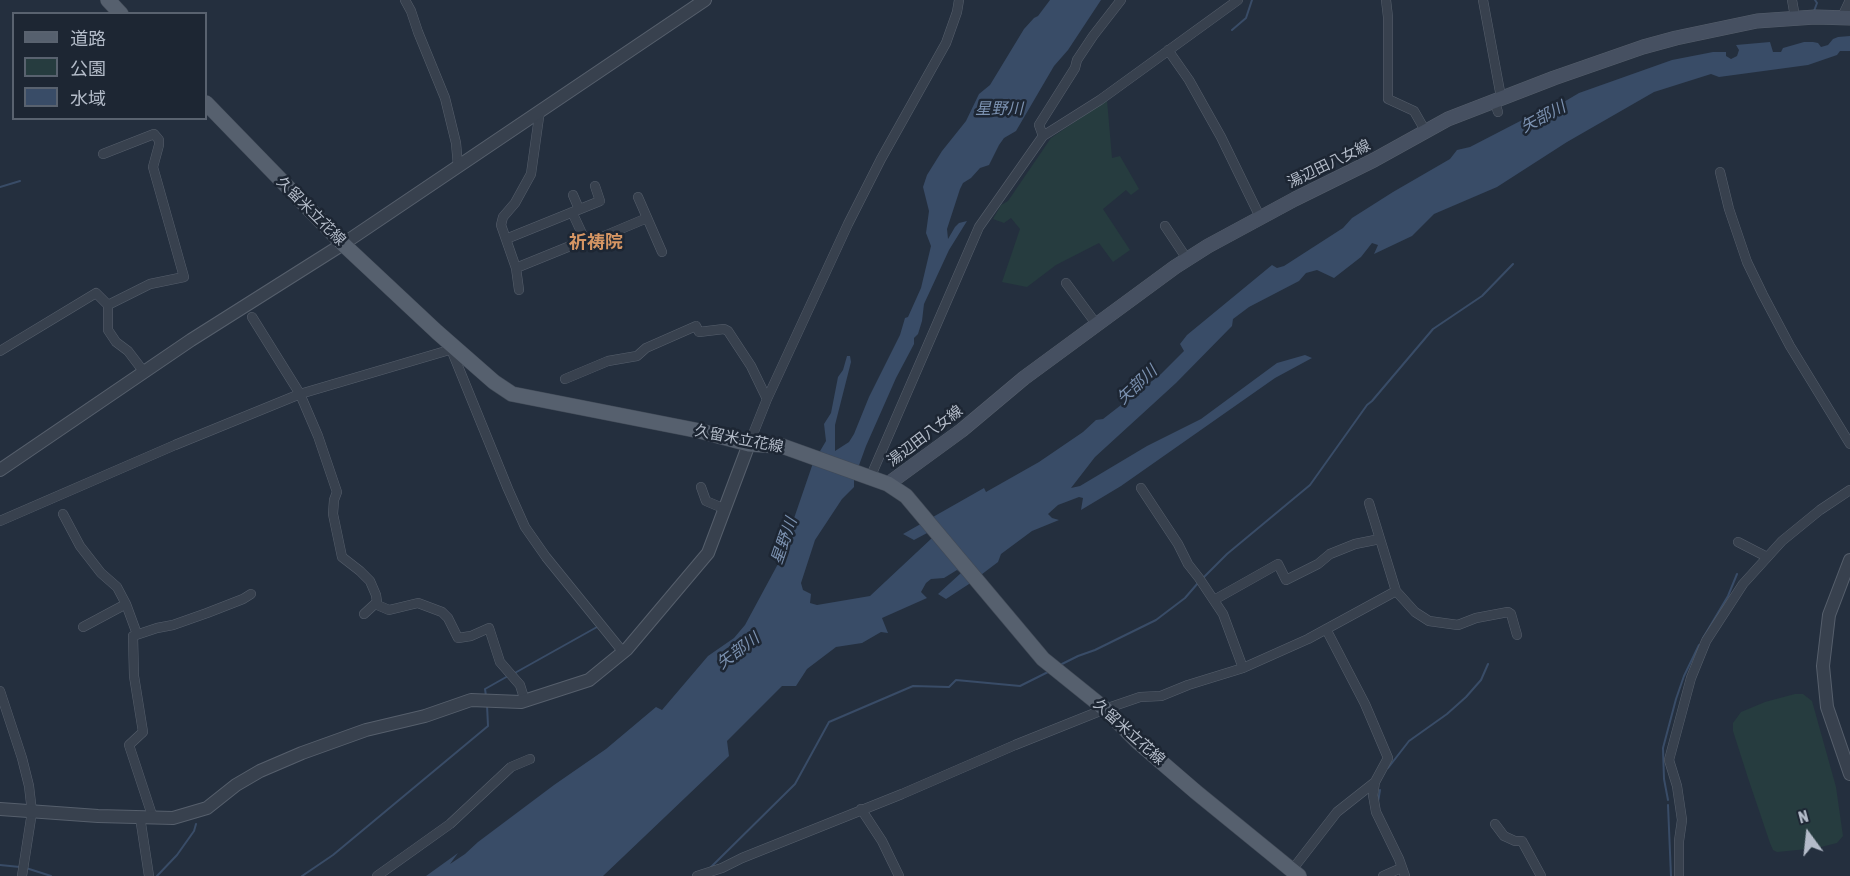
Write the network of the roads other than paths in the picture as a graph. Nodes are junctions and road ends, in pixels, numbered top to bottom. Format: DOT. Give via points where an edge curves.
graph roads {
  1 [pos="108,0"];
  2 [pos="705,0"];
  3 [pos="959,0"];
  4 [pos="1121,0"];
  5 [pos="1238,0"];
  6 [pos="1386,0"];
  7 [pos="1483,0"];
  8 [pos="1792,0"];
  9 [pos="1850,0"];
  10 [pos="401,1"];
  11 [pos="689,5"];
  12 [pos="119,12"];
  13 [pos="1795,17"];
  14 [pos="1846,18"];
  15 [pos="1168,50"];
  16 [pos="1498,103"];
  17 [pos="207,104"];
  18 [pos="540,110"];
  19 [pos="1426,132"];
  20 [pos="1043,136"];
  21 [pos="103,154"];
  22 [pos="458,166"];
  23 [pos="1720,172"];
  24 [pos="594,186"];
  25 [pos="573,195"];
  26 [pos="638,197"];
  27 [pos="576,211"];
  28 [pos="647,218"];
  29 [pos="1261,219"];
  30 [pos="1165,225"];
  31 [pos="506,239"];
  32 [pos="585,240"];
  33 [pos="343,244"];
  34 [pos="662,252"];
  35 [pos="1187,259"];
  36 [pos="516,268"];
  37 [pos="1066,284"];
  38 [pos="519,291"];
  39 [pos="108,305"];
  40 [pos="252,317"];
  41 [pos="1097,325"];
  42 [pos="453,349"];
  43 [pos="0,351"];
  44 [pos="144,372"];
  45 [pos="565,379"];
  46 [pos="300,394"];
  47 [pos="767,399"];
  48 [pos="749,444"];
  49 [pos="1850,444"];
  50 [pos="0,470"];
  51 [pos="867,477"];
  52 [pos="888,484"];
  53 [pos="700,487"];
  54 [pos="1141,488"];
  55 [pos="1850,490"];
  56 [pos="1370,503"];
  57 [pos="725,509"];
  58 [pos="63,514"];
  59 [pos="0,521"];
  60 [pos="1380,539"];
  61 [pos="1738,542"];
  62 [pos="1767,557"];
  63 [pos="1850,560"];
  64 [pos="1396,591"];
  65 [pos="251,594"];
  66 [pos="1214,600"];
  67 [pos="126,604"];
  68 [pos="375,604"];
  69 [pos="364,614"];
  70 [pos="83,627"];
  71 [pos="1326,629"];
  72 [pos="137,634"];
  73 [pos="1517,635"];
  74 [pos="623,652"];
  75 [pos="1243,668"];
  76 [pos="0,691"];
  77 [pos="525,701"];
  78 [pos="1105,709"];
  79 [pos="530,759"];
  80 [pos="1850,774"];
  81 [pos="1375,782"];
  82 [pos="0,809"];
  83 [pos="861,809"];
  84 [pos="32,812"];
  85 [pos="140,817"];
  86 [pos="153,818"];
  87 [pos="1495,824"];
  88 [pos="1402,872"];
  89 [pos="712,873"];
  90 [pos="1296,873"];
  91 [pos="22,876"];
  92 [pos="149,876"];
  93 [pos="377,876"];
  94 [pos="698,876"];
  95 [pos="899,876"];
  96 [pos="1383,876"];
  97 [pos="1541,876"];
  98 [pos="1679,876"];
  1 -- 12 [label="main road"];
  2 -- 11 [label="street"];
  3 -- 47 [label="street" via="935,67 848,224"];
  4 -- 20 [label="street" via="1077,60 1039,125"];
  5 -- 15 [label="street"];
  6 -- 19 [label="street" via="1388,99 1414,111"];
  7 -- 16 [label="street"];
  8 -- 13 [label="street"];
  9 -- 14 [label="street"];
  10 -- 22 [label="street" via="445,98"];
  11 -- 18 [label="street"];
  13 -- 14 [label="main road, 湯辺田八女線"];
  13 -- 16 [label="main road, 湯辺田八女線" via="1665,41"];
  15 -- 20 [label="street"];
  15 -- 29 [label="street" via="1221,137"];
  16 -- 19 [label="main road, 湯辺田八女線"];
  17 -- 33 [label="main road, 久留米立花線"];
  18 -- 22 [label="street"];
  18 -- 31 [label="street" via="531,174 501,225"];
  19 -- 29 [label="main road, 湯辺田八女線"];
  20 -- 51 [label="street" via="979,227"];
  21 -- 39 [label="street" via="155,130 159,145 153,167 184,277 150,284"];
  22 -- 33 [label="street"];
  23 -- 49 [label="street" via="1747,262 1790,346"];
  24 -- 27 [label="street" via="600,201"];
  25 -- 27 [label="street"];
  26 -- 28 [label="street"];
  27 -- 31 [label="street"];
  27 -- 32 [label="street"];
  28 -- 32 [label="street"];
  28 -- 34 [label="street"];
  29 -- 35 [label="main road, 湯辺田八女線"];
  30 -- 35 [label="street"];
  31 -- 36 [label="street"];
  32 -- 36 [label="street"];
  33 -- 42 [label="main road, 久留米立花線"];
  33 -- 44 [label="street"];
  35 -- 41 [label="main road, 湯辺田八女線"];
  36 -- 38 [label="street"];
  37 -- 41 [label="street"];
  39 -- 43 [label="street" via="96,293"];
  39 -- 44 [label="street" via="108,330"];
  40 -- 46 [label="street"];
  41 -- 52 [label="main road, 湯辺田八女線"];
  42 -- 46 [label="street"];
  42 -- 48 [label="main road, 久留米立花線" via="512,394"];
  42 -- 74 [label="street" via="525,527"];
  44 -- 50 [label="street"];
  45 -- 47 [label="street" via="608,361 637,356 646,348 696,326 699,333 728,331"];
  46 -- 59 [label="street"];
  46 -- 68 [label="street" via="336,492 333,514 342,557 370,581"];
  47 -- 48 [label="street"];
  48 -- 51 [label="main road, 久留米立花線" via="782,446"];
  48 -- 57 [label="street"];
  51 -- 52 [label="main road, 久留米立花線"];
  52 -- 78 [label="main road, 久留米立花線" via="922,513 1043,659"];
  53 -- 57 [label="street" via="706,501"];
  54 -- 66 [label="street"];
  55 -- 62 [label="street" via="1805,521"];
  56 -- 60 [label="street"];
  57 -- 74 [label="street" via="708,553"];
  58 -- 67 [label="street" via="80,546 117,587"];
  60 -- 64 [label="street"];
  60 -- 66 [label="street" via="1330,554 1286,580 1278,564"];
  61 -- 62 [label="street"];
  62 -- 98 [label="street" via="1743,584 1706,641 1679,717 1669,760 1682,820"];
  63 -- 80 [label="street" via="1829,615 1823,666 1827,707"];
  64 -- 71 [label="street"];
  64 -- 73 [label="street" via="1429,621 1458,625 1508,612"];
  65 -- 72 [label="street" via="173,625"];
  66 -- 75 [label="street"];
  67 -- 70 [label="street"];
  67 -- 72 [label="street"];
  68 -- 69 [label="street"];
  68 -- 77 [label="street" via="389,610 418,603 442,612 458,638 489,628 500,662 520,685"];
  71 -- 75 [label="street"];
  71 -- 81 [label="street" via="1388,758"];
  72 -- 86 [label="street" via="132,636 134,676 143,732 129,745"];
  74 -- 77 [label="street" via="589,680"];
  75 -- 78 [label="street" via="1161,696 1140,697"];
  76 -- 84 [label="street" via="22,758"];
  77 -- 86 [label="street" via="471,700 366,730 260,771 207,808 172,818"];
  78 -- 83 [label="street"];
  78 -- 90 [label="main road, 久留米立花線" via="1196,792"];
  79 -- 93 [label="street" via="511,767 450,824"];
  81 -- 88 [label="street" via="1376,812"];
  81 -- 90 [label="street" via="1337,812"];
  82 -- 84 [label="street"];
  83 -- 89 [label="street"];
  83 -- 95 [label="street"];
  84 -- 85 [label="street"];
  84 -- 91 [label="street"];
  85 -- 86 [label="street"];
  85 -- 92 [label="street"];
  87 -- 97 [label="street" via="1504,836 1522,841"];
  88 -- 96 [label="street"];
  89 -- 94 [label="street"];
}
